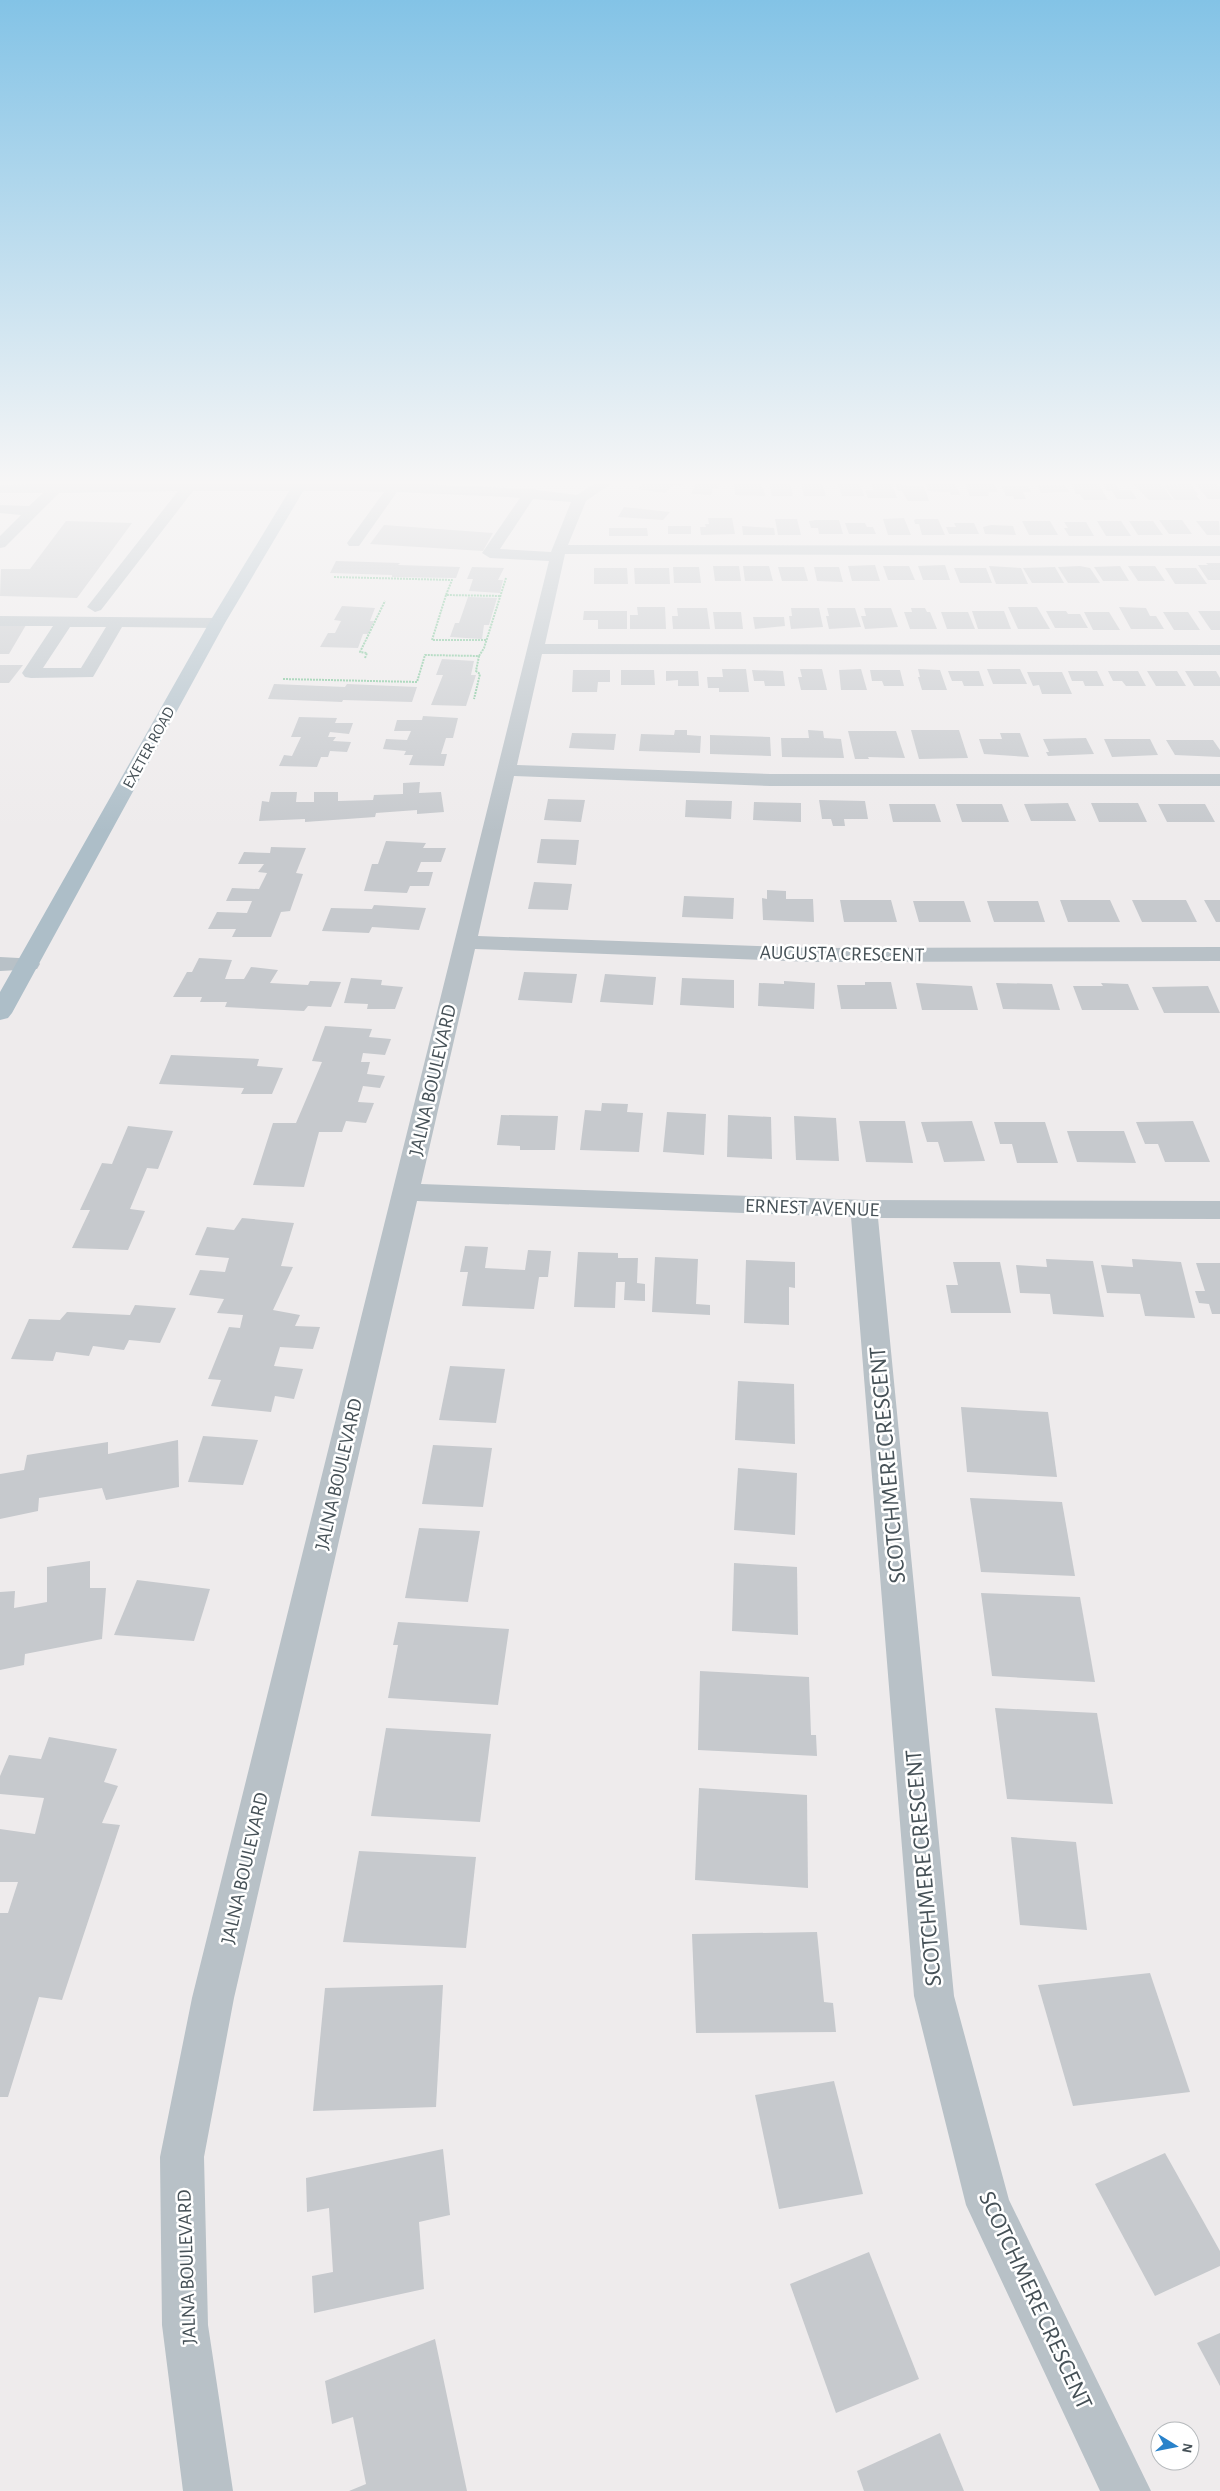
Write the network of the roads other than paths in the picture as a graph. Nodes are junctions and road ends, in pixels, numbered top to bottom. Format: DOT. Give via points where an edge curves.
graph roads {
  1 [pos="100,599"];
  2 [pos="231,599"];
  3 [pos="547,599"];
  4 [pos="95,607"];
  5 [pos="0,621"];
  6 [pos="65,621"];
  7 [pos="117,622"];
  8 [pos="217,623"];
  9 [pos="535,649"];
  10 [pos="1220,650"];
  11 [pos="506,770"];
  12 [pos="1220,780"];
  13 [pos="465,942"];
  14 [pos="1220,954"];
  15 [pos="0,964"];
  16 [pos="29,964"];
  17 [pos="0,1013"];
  18 [pos="405,1192"];
  19 [pos="864,1209"];
  20 [pos="1220,1210"];
  21 [pos="208,2491"];
  22 [pos="1126,2491"];
  1 -- 4 [label="street"];
  2 -- 8 [label="main road, EXETER ROAD"];
  3 -- 9 [label="street, JALNA BOULEVARD"];
  5 -- 6 [label="street"];
  6 -- 7 [label="street"];
  6 -- 7 [label="street" via="31,673 87,673"];
  7 -- 8 [label="street"];
  8 -- 16 [label="main road, EXETER ROAD"];
  9 -- 10 [label="street"];
  9 -- 11 [label="street, JALNA BOULEVARD"];
  11 -- 12 [label="street" via="770,780"];
  11 -- 13 [label="street, JALNA BOULEVARD"];
  13 -- 14 [label="street, AUGUSTA CRESCENT" via="813,955"];
  13 -- 18 [label="street, JALNA BOULEVARD"];
  15 -- 16 [label="street"];
  16 -- 17 [label="main road, EXETER ROAD"];
  18 -- 19 [label="street, ERNEST AVENUE"];
  18 -- 21 [label="street, JALNA BOULEVARD" via="213,1998 182,2157 185,2324"];
  19 -- 20 [label="street, ERNEST AVENUE"];
  19 -- 22 [label="street, SCOTCHMERE CRESCENT" via="934,1996 988,2205"];
}
